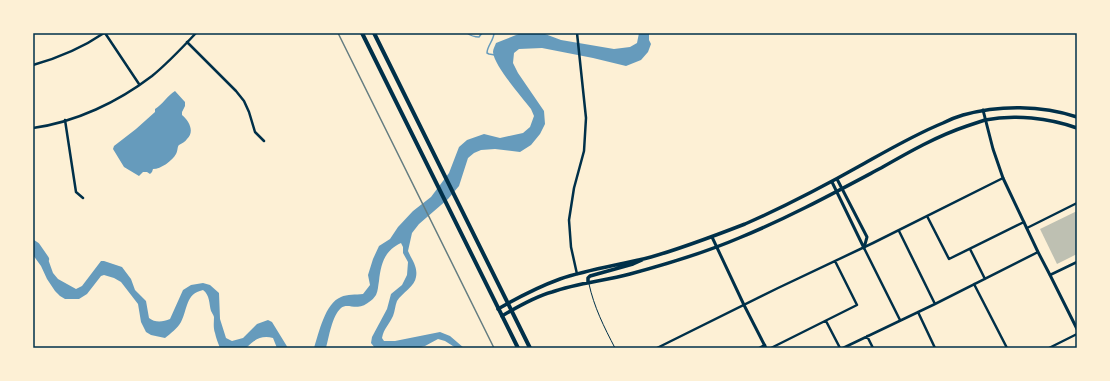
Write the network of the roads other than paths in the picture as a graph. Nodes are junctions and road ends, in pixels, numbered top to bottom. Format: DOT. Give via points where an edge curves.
graph roads {
  1 [pos="104,33"];
  2 [pos="196,33"];
  3 [pos="362,33"];
  4 [pos="374,33"];
  5 [pos="577,33"];
  6 [pos="187,42"];
  7 [pos="33,65"];
  8 [pos="139,84"];
  9 [pos="983,110"];
  10 [pos="1077,117"];
  11 [pos="65,120"];
  12 [pos="985,120"];
  13 [pos="33,128"];
  14 [pos="1077,128"];
  15 [pos="264,141"];
  16 [pos="1002,178"];
  17 [pos="837,179"];
  18 [pos="832,182"];
  19 [pos="842,189"];
  20 [pos="837,192"];
  21 [pos="83,198"];
  22 [pos="1077,203"];
  23 [pos="927,216"];
  24 [pos="1024,222"];
  25 [pos="1027,228"];
  26 [pos="899,231"];
  27 [pos="712,237"];
  28 [pos="716,247"];
  29 [pos="864,248"];
  30 [pos="970,249"];
  31 [pos="1038,252"];
  32 [pos="651,256"];
  33 [pos="835,261"];
  34 [pos="1077,262"];
  35 [pos="576,274"];
  36 [pos="1050,275"];
  37 [pos="985,279"];
  38 [pos="588,283"];
  39 [pos="974,284"];
  40 [pos="508,302"];
  41 [pos="935,304"];
  42 [pos="744,305"];
  43 [pos="498,308"];
  44 [pos="512,310"];
  45 [pos="918,312"];
  46 [pos="502,316"];
  47 [pos="900,320"];
  48 [pos="826,321"];
  49 [pos="1077,329"];
  50 [pos="1077,334"];
  51 [pos="867,336"];
  52 [pos="765,347"];
  53 [pos="518,348"];
  54 [pos="530,348"];
  55 [pos="615,348"];
  56 [pos="657,348"];
  57 [pos="759,348"];
  58 [pos="771,348"];
  59 [pos="840,348"];
  60 [pos="843,348"];
  61 [pos="873,348"];
  62 [pos="935,348"];
  63 [pos="1007,348"];
  64 [pos="1049,348"];
  1 -- 7 [label="street" via="72,51"];
  1 -- 8 [label="street"];
  2 -- 6 [label="street"];
  3 -- 43 [label="main road"];
  4 -- 40 [label="main road"];
  5 -- 35 [label="street" via="586,132 569,220"];
  6 -- 8 [label="street" via="157,71"];
  6 -- 15 [label="street" via="236,91 249,112 255,132"];
  8 -- 11 [label="street" via="97,109"];
  9 -- 10 [label="main road" via="1028,108"];
  9 -- 12 [label="street"];
  9 -- 17 [label="main road" via="934,127"];
  11 -- 13 [label="street"];
  11 -- 21 [label="street" via="76,192"];
  12 -- 14 [label="main road" via="1027,118"];
  12 -- 16 [label="street"];
  12 -- 19 [label="main road" via="924,144"];
  16 -- 23 [label="street"];
  16 -- 24 [label="street"];
  17 -- 18 [label="main road"];
  17 -- 19 [label="street"];
  18 -- 20 [label="street"];
  18 -- 27 [label="main road" via="766,215"];
  19 -- 20 [label="main road"];
  19 -- 29 [label="street" via="866,237"];
  20 -- 28 [label="main road" via="776,222"];
  20 -- 29 [label="street"];
  22 -- 25 [label="street"];
  23 -- 26 [label="street"];
  23 -- 30 [label="street" via="949,259"];
  24 -- 25 [label="street"];
  24 -- 30 [label="street"];
  25 -- 31 [label="street"];
  26 -- 29 [label="street"];
  26 -- 41 [label="street"];
  27 -- 28 [label="street"];
  27 -- 32 [label="main road"];
  28 -- 38 [label="main road" via="687,258"];
  28 -- 42 [label="street"];
  29 -- 33 [label="street"];
  29 -- 47 [label="street"];
  30 -- 37 [label="street"];
  31 -- 36 [label="street"];
  31 -- 37 [label="street"];
  32 -- 35 [label="main road"];
  32 -- 38 [label="main road" via="590,276"];
  33 -- 42 [label="street"];
  33 -- 48 [label="street" via="857,305"];
  34 -- 36 [label="street"];
  35 -- 40 [label="main road"];
  36 -- 49 [label="street"];
  37 -- 39 [label="street"];
  38 -- 44 [label="main road" via="551,292"];
  38 -- 55 [label="lane" via="595,307"];
  39 -- 41 [label="street"];
  39 -- 63 [label="street"];
  40 -- 43 [label="main road"];
  40 -- 44 [label="main road"];
  41 -- 45 [label="street"];
  42 -- 52 [label="street"];
  42 -- 56 [label="street"];
  43 -- 46 [label="main road"];
  44 -- 46 [label="main road"];
  44 -- 54 [label="main road"];
  45 -- 47 [label="street"];
  45 -- 62 [label="street"];
  46 -- 53 [label="main road"];
  47 -- 51 [label="street"];
  48 -- 58 [label="street"];
  48 -- 59 [label="street"];
  50 -- 64 [label="street"];
  51 -- 60 [label="street"];
  51 -- 61 [label="street"];
  52 -- 57 [label="street"];
}
